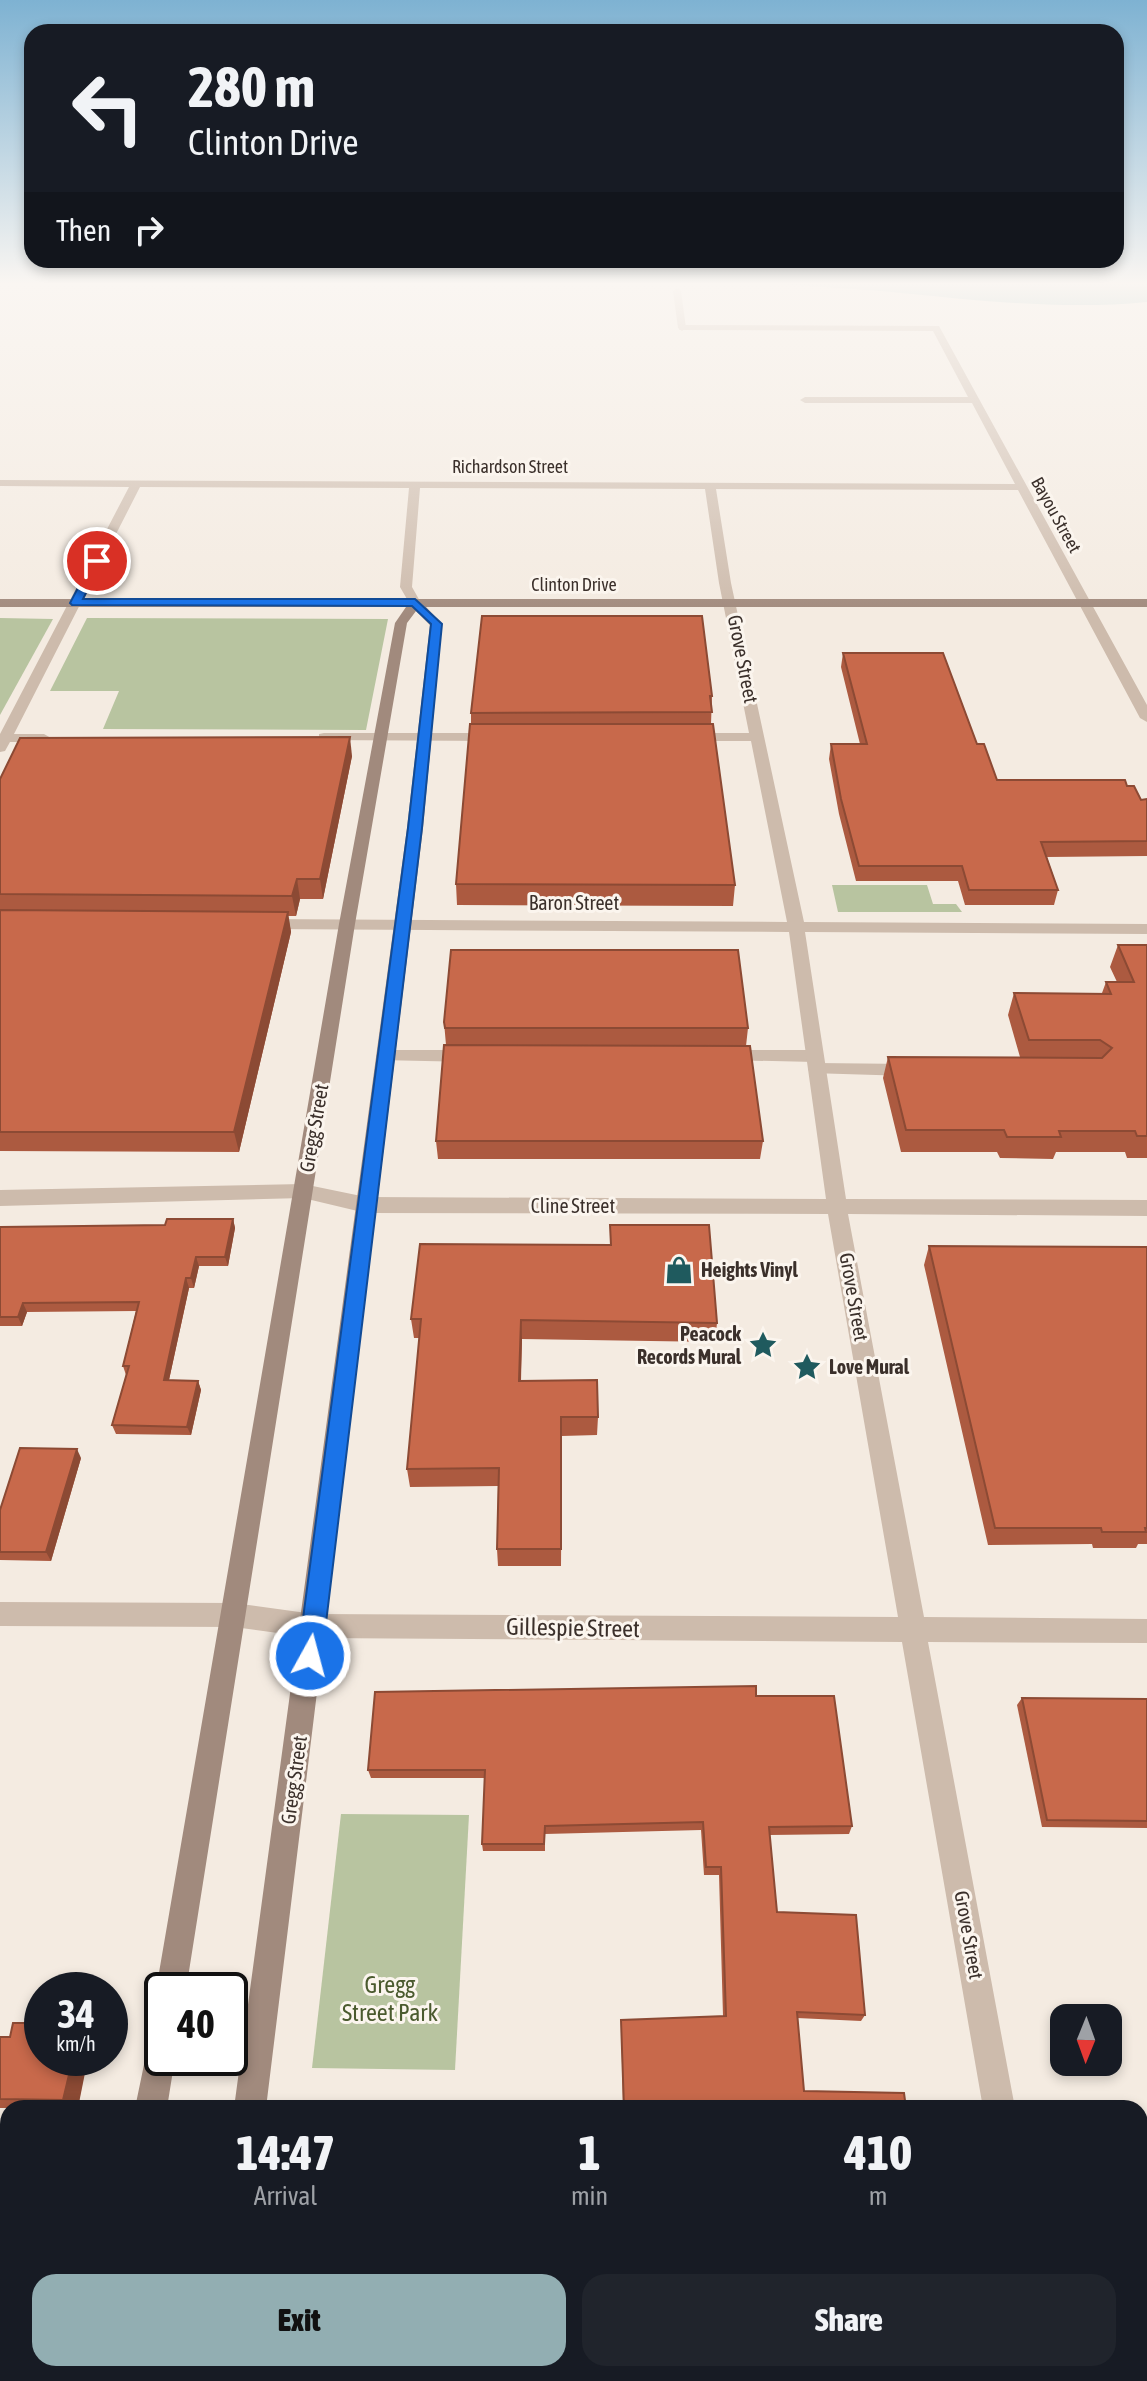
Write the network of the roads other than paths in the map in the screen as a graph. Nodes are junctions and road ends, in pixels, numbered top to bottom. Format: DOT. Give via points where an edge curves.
graph roads {
  1 [pos="970,394"];
  2 [pos="805,400"];
  3 [pos="973,400"];
  4 [pos="0,483"];
  5 [pos="136,484"];
  6 [pos="415,485"];
  7 [pos="710,487"];
  8 [pos="1020,487"];
  9 [pos="0,603"];
  10 [pos="76,603"];
  11 [pos="415,603"];
  12 [pos="732,603"];
  13 [pos="1084,603"];
  14 [pos="1147,603"];
  15 [pos="1147,718"];
  16 [pos="302,737"];
  17 [pos="381,737"];
  18 [pos="424,737"];
  19 [pos="518,737"];
  20 [pos="678,737"];
  21 [pos="758,737"];
  22 [pos="52,738"];
  23 [pos="2,741"];
  24 [pos="247,924"];
  25 [pos="347,924"];
  26 [pos="401,925"];
  27 [pos="796,925"];
  28 [pos="1147,929"];
  29 [pos="385,1056"];
  30 [pos="486,1056"];
  31 [pos="706,1056"];
  32 [pos="816,1062"];
  33 [pos="924,1070"];
  34 [pos="303,1191"];
  35 [pos="0,1198"];
  36 [pos="366,1205"];
  37 [pos="837,1207"];
  38 [pos="1147,1208"];
  39 [pos="0,1614"];
  40 [pos="234,1615"];
  41 [pos="314,1626"];
  42 [pos="915,1631"];
  43 [pos="1147,1631"];
  44 [pos="174,1972"];
  45 [pos="156,2076"];
  46 [pos="152,2100"];
  47 [pos="251,2100"];
  48 [pos="998,2100"];
  1 -- 3 [label="street, Bayou Street"];
  2 -- 3 [label="street"];
  3 -- 8 [label="street, Bayou Street"];
  4 -- 5 [label="street, Richardson Street"];
  5 -- 6 [label="street, Richardson Street"];
  5 -- 10 [label="street"];
  6 -- 7 [label="street, Richardson Street"];
  6 -- 11 [label="street, Gregg Street" via="406,587"];
  7 -- 8 [label="street, Richardson Street"];
  7 -- 12 [label="street, Grove Street"];
  8 -- 13 [label="street, Bayou Street"];
  9 -- 10 [label="street, Clinton Drive"];
  10 -- 11 [label="street, Clinton Drive"];
  10 -- 23 [label="street"];
  11 -- 12 [label="street, Clinton Drive"];
  11 -- 17 [label="street, Gregg Street" via="401,623"];
  11 -- 18 [label="street, Gregg Street" via="436,624"];
  12 -- 13 [label="street, Clinton Drive"];
  12 -- 21 [label="street, Grove Street"];
  13 -- 14 [label="street, Clinton Drive"];
  13 -- 15 [label="street, Bayou Street"];
  16 -- 17 [label="street"];
  17 -- 18 [label="street"];
  17 -- 25 [label="street, Gregg Street"];
  18 -- 19 [label="street"];
  18 -- 26 [label="street, Gregg Street"];
  20 -- 21 [label="street"];
  21 -- 27 [label="street, Grove Street"];
  22 -- 23 [label="street"];
  24 -- 25 [label="street, Baron Street"];
  25 -- 26 [label="street, Baron Street"];
  25 -- 34 [label="street, Gregg Street"];
  26 -- 27 [label="street, Baron Street"];
  26 -- 29 [label="street, Gregg Street"];
  27 -- 28 [label="street, Baron Street"];
  27 -- 32 [label="street, Grove Street"];
  29 -- 30 [label="street"];
  29 -- 36 [label="street, Gregg Street"];
  31 -- 32 [label="street"];
  32 -- 33 [label="street"];
  32 -- 37 [label="street, Grove Street"];
  34 -- 35 [label="street, Cline Street"];
  34 -- 36 [label="street, Cline Street"];
  34 -- 40 [label="street, Gregg Street"];
  36 -- 37 [label="street, Cline Street"];
  36 -- 41 [label="street, Gregg Street"];
  37 -- 38 [label="street, Cline Street"];
  37 -- 42 [label="street, Grove Street"];
  39 -- 40 [label="street, Gillespie Street"];
  40 -- 41 [label="street, Gillespie Street"];
  40 -- 44 [label="street, Gregg Street"];
  41 -- 42 [label="street, Gillespie Street"];
  41 -- 47 [label="street, Gregg Street"];
  42 -- 43 [label="street, Gillespie Street"];
  42 -- 48 [label="street, Grove Street"];
  45 -- 46 [label="street"];
}
